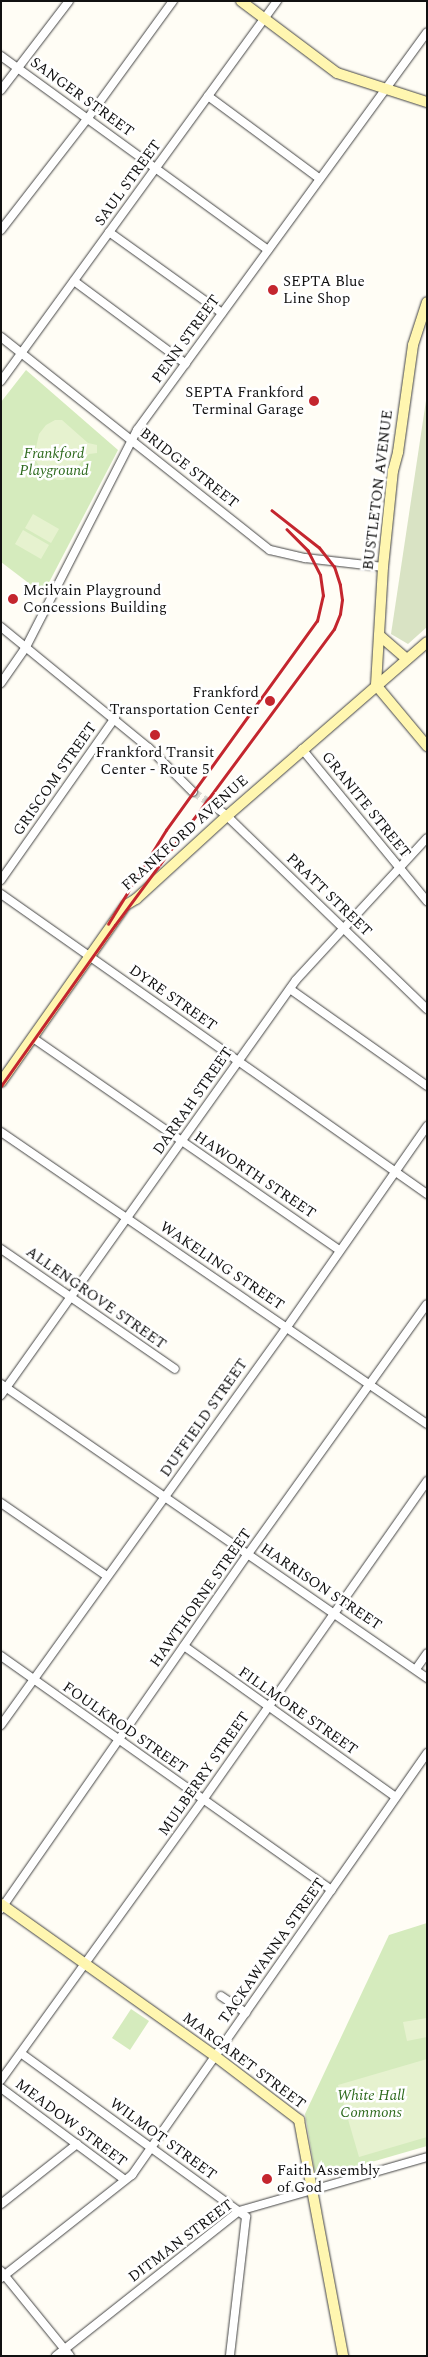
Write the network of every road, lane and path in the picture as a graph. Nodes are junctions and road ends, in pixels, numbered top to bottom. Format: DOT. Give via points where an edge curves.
graph roads {
  1 [pos="69,1"];
  2 [pos="173,1"];
  3 [pos="241,1"];
  4 [pos="277,1"];
  5 [pos="264,18"];
  6 [pos="427,32"];
  7 [pos="1,56"];
  8 [pos="19,69"];
  9 [pos="386,89"];
  10 [pos="1,90"];
  11 [pos="208,96"];
  12 [pos="427,102"];
  13 [pos="88,118"];
  14 [pos="156,168"];
  15 [pos="320,179"];
  16 [pos="1,230"];
  17 [pos="109,232"];
  18 [pos="268,250"];
  19 [pos="74,281"];
  20 [pos="427,302"];
  21 [pos="222,314"];
  22 [pos="1,337"];
  23 [pos="22,352"];
  24 [pos="186,364"];
  25 [pos="1,381"];
  26 [pos="132,441"];
  27 [pos="382,567"];
  28 [pos="1,627"];
  29 [pos="379,635"];
  30 [pos="427,642"];
  31 [pos="26,647"];
  32 [pos="407,659"];
  33 [pos="1,683"];
  34 [pos="376,685"];
  35 [pos="115,718"];
  36 [pos="427,746"];
  37 [pos="302,749"];
  38 [pos="193,792"];
  39 [pos="210,802"];
  40 [pos="227,816"];
  41 [pos="427,838"];
  42 [pos="400,869"];
  43 [pos="1,880"];
  44 [pos="1,894"];
  45 [pos="427,901"];
  46 [pos="344,929"];
  47 [pos="90,956"];
  48 [pos="290,989"];
  49 [pos="427,1009"];
  50 [pos="33,1038"];
  51 [pos="239,1060"];
  52 [pos="1,1082"];
  53 [pos="427,1086"];
  54 [pos="427,1126"];
  55 [pos="1,1132"];
  56 [pos="182,1142"];
  57 [pos="394,1171"];
  58 [pos="427,1194"];
  59 [pos="128,1219"];
  60 [pos="1,1249"];
  61 [pos="339,1250"];
  62 [pos="72,1297"];
  63 [pos="427,1304"];
  64 [pos="286,1326"];
  65 [pos="175,1369"];
  66 [pos="369,1385"];
  67 [pos="4,1386"];
  68 [pos="1,1395"];
  69 [pos="427,1424"];
  70 [pos="427,1481"];
  71 [pos="165,1498"];
  72 [pos="1,1503"];
  73 [pos="248,1554"];
  74 [pos="107,1576"];
  75 [pos="333,1612"];
  76 [pos="184,1646"];
  77 [pos="427,1654"];
  78 [pos="1,1656"];
  79 [pos="416,1669"];
  80 [pos="427,1678"];
  81 [pos="34,1680"];
  82 [pos="268,1706"];
  83 [pos="1,1725"];
  84 [pos="119,1739"];
  85 [pos="427,1754"];
  86 [pos="396,1797"];
  87 [pos="203,1800"];
  88 [pos="332,1890"];
  89 [pos="2,1906"];
  90 [pos="85,1964"];
  91 [pos="221,1996"];
  92 [pos="246,2013"];
  93 [pos="22,2054"];
  94 [pos="215,2056"];
  95 [pos="1,2080"];
  96 [pos="1,2088"];
  97 [pos="77,2144"];
  98 [pos="150,2148"];
  99 [pos="427,2157"];
  100 [pos="125,2180"];
  101 [pos="313,2189"];
  102 [pos="1,2204"];
  103 [pos="239,2210"];
  104 [pos="3,2275"];
  105 [pos="65,2348"];
  106 [pos="56,2356"];
  107 [pos="70,2356"];
  108 [pos="230,2356"];
  109 [pos="343,2356"];
  1 -- 8 [label="street"];
  2 -- 13 [label="street"];
  3 -- 5 [label="main road"];
  4 -- 5 [label="street, SAUL STREET"];
  5 -- 9 [label="main road" via="337,73"];
  5 -- 11 [label="street, SAUL STREET"];
  6 -- 9 [label="street, PENN STREET"];
  7 -- 8 [label="street, SANGER STREET"];
  8 -- 10 [label="street"];
  8 -- 13 [label="street, SANGER STREET"];
  9 -- 12 [label="main road"];
  9 -- 15 [label="street, PENN STREET"];
  11 -- 14 [label="street, SAUL STREET"];
  11 -- 15 [label="street"];
  13 -- 14 [label="street, SANGER STREET"];
  13 -- 16 [label="street"];
  14 -- 17 [label="street, SAUL STREET"];
  14 -- 18 [label="street, SANGER STREET"];
  15 -- 18 [label="street, PENN STREET"];
  17 -- 19 [label="street, SAUL STREET"];
  17 -- 21 [label="street"];
  18 -- 21 [label="street, PENN STREET"];
  19 -- 23 [label="street, SAUL STREET"];
  19 -- 24 [label="street"];
  20 -- 27 [label="main road, BUSTLETON AVENUE" via="413,345 393,470"];
  21 -- 24 [label="street, PENN STREET"];
  22 -- 23 [label="street, BRIDGE STREET"];
  23 -- 25 [label="street, SAUL STREET"];
  23 -- 26 [label="street, BRIDGE STREET"];
  24 -- 26 [label="street, PENN STREET"];
  26 -- 27 [label="street, BRIDGE STREET" via="270,550 305,558"];
  26 -- 31 [label="street, PENN STREET"];
  27 -- 29 [label="main road, BUSTLETON AVENUE"];
  28 -- 31 [label="street"];
  29 -- 32 [label="main road"];
  29 -- 34 [label="main road, BUSTLETON AVENUE"];
  30 -- 32 [label="main road, FRANKFORD AVENUE"];
  31 -- 33 [label="street, PENN STREET"];
  31 -- 35 [label="street"];
  32 -- 34 [label="main road, FRANKFORD AVENUE"];
  34 -- 36 [label="main road"];
  34 -- 37 [label="main road, FRANKFORD AVENUE"];
  35 -- 38 [label="street"];
  35 -- 43 [label="street, GRISCOM STREET"];
  37 -- 40 [label="main road, FRANKFORD AVENUE"];
  37 -- 42 [label="street, GRANITE STREET"];
  39 -- 40 [label="street, PRATT STREET"];
  40 -- 46 [label="street, PRATT STREET"];
  40 -- 47 [label="main road, FRANKFORD AVENUE" via="136,899 126,904"];
  41 -- 42 [label="street, DARRAH STREET"];
  42 -- 45 [label="street, GRANITE STREET"];
  42 -- 46 [label="street, DARRAH STREET"];
  44 -- 47 [label="street, DYRE STREET"];
  46 -- 48 [label="street, DARRAH STREET"];
  46 -- 49 [label="street, PRATT STREET"];
  47 -- 50 [label="main road, FRANKFORD AVENUE"];
  47 -- 51 [label="street, DYRE STREET"];
  48 -- 51 [label="street, DARRAH STREET"];
  48 -- 53 [label="street"];
  50 -- 52 [label="main road, FRANKFORD AVENUE"];
  50 -- 56 [label="street, HAWORTH STREET"];
  51 -- 56 [label="street, DARRAH STREET"];
  51 -- 57 [label="street, DYRE STREET"];
  54 -- 57 [label="street, DUFFIELD STREET"];
  55 -- 59 [label="street, WAKELING STREET"];
  56 -- 59 [label="street, DARRAH STREET"];
  56 -- 61 [label="street, HAWORTH STREET"];
  57 -- 58 [label="street, DYRE STREET"];
  57 -- 61 [label="street, DUFFIELD STREET"];
  59 -- 62 [label="street, DARRAH STREET"];
  59 -- 64 [label="street, WAKELING STREET"];
  60 -- 62 [label="street, ALLENGROVE STREET"];
  61 -- 64 [label="street, DUFFIELD STREET"];
  62 -- 65 [label="street, ALLENGROVE STREET"];
  62 -- 67 [label="street, DARRAH STREET"];
  63 -- 66 [label="street, HAWTHORNE STREET"];
  64 -- 66 [label="street, WAKELING STREET"];
  64 -- 71 [label="street, DUFFIELD STREET"];
  66 -- 69 [label="street, WAKELING STREET"];
  66 -- 73 [label="street, HAWTHORNE STREET"];
  67 -- 68 [label="street, DARRAH STREET"];
  67 -- 71 [label="street, HARRISON STREET"];
  70 -- 75 [label="street, MULBERRY STREET"];
  71 -- 73 [label="street, HARRISON STREET"];
  71 -- 74 [label="street, DUFFIELD STREET"];
  72 -- 74 [label="street"];
  73 -- 75 [label="street, HARRISON STREET"];
  73 -- 76 [label="street, HAWTHORNE STREET"];
  74 -- 81 [label="street, DUFFIELD STREET"];
  75 -- 79 [label="street, HARRISON STREET"];
  75 -- 82 [label="street, MULBERRY STREET"];
  76 -- 82 [label="street, FILLMORE STREET"];
  76 -- 84 [label="street, HAWTHORNE STREET"];
  77 -- 79 [label="street"];
  78 -- 81 [label="street, FOULKROD STREET"];
  79 -- 80 [label="street, HARRISON STREET"];
  81 -- 83 [label="street, DUFFIELD STREET"];
  81 -- 84 [label="street, FOULKROD STREET"];
  82 -- 86 [label="street, FILLMORE STREET"];
  82 -- 87 [label="street, MULBERRY STREET"];
  84 -- 87 [label="street, FOULKROD STREET"];
  84 -- 89 [label="street, HAWTHORNE STREET"];
  85 -- 86 [label="street, TACKAWANNA STREET"];
  86 -- 88 [label="street, TACKAWANNA STREET"];
  87 -- 88 [label="street, FOULKROD STREET"];
  87 -- 90 [label="street, MULBERRY STREET"];
  88 -- 92 [label="street, TACKAWANNA STREET"];
  89 -- 90 [label="main road, MARGARET STREET"];
  90 -- 93 [label="street, MULBERRY STREET"];
  90 -- 94 [label="main road, MARGARET STREET"];
  91 -- 92 [label="street"];
  92 -- 94 [label="street, TACKAWANNA STREET"];
  93 -- 95 [label="street, MULBERRY STREET"];
  93 -- 98 [label="street, WILMOT STREET"];
  94 -- 98 [label="street, TACKAWANNA STREET"];
  94 -- 101 [label="main road, MARGARET STREET" via="299,2120"];
  96 -- 97 [label="street, MEADOW STREET"];
  97 -- 100 [label="street, MEADOW STREET"];
  97 -- 102 [label="street"];
  98 -- 100 [label="street, TACKAWANNA STREET"];
  98 -- 103 [label="street, WILMOT STREET"];
  99 -- 101 [label="street, DITMAN STREET"];
  100 -- 104 [label="street, TACKAWANNA STREET"];
  101 -- 103 [label="street, DITMAN STREET"];
  101 -- 109 [label="main road, MARGARET STREET"];
  103 -- 105 [label="street, DITMAN STREET"];
  103 -- 108 [label="street" via="246,2217"];
  104 -- 105 [label="street"];
  105 -- 106 [label="street, DITMAN STREET"];
  105 -- 107 [label="street"];
}
